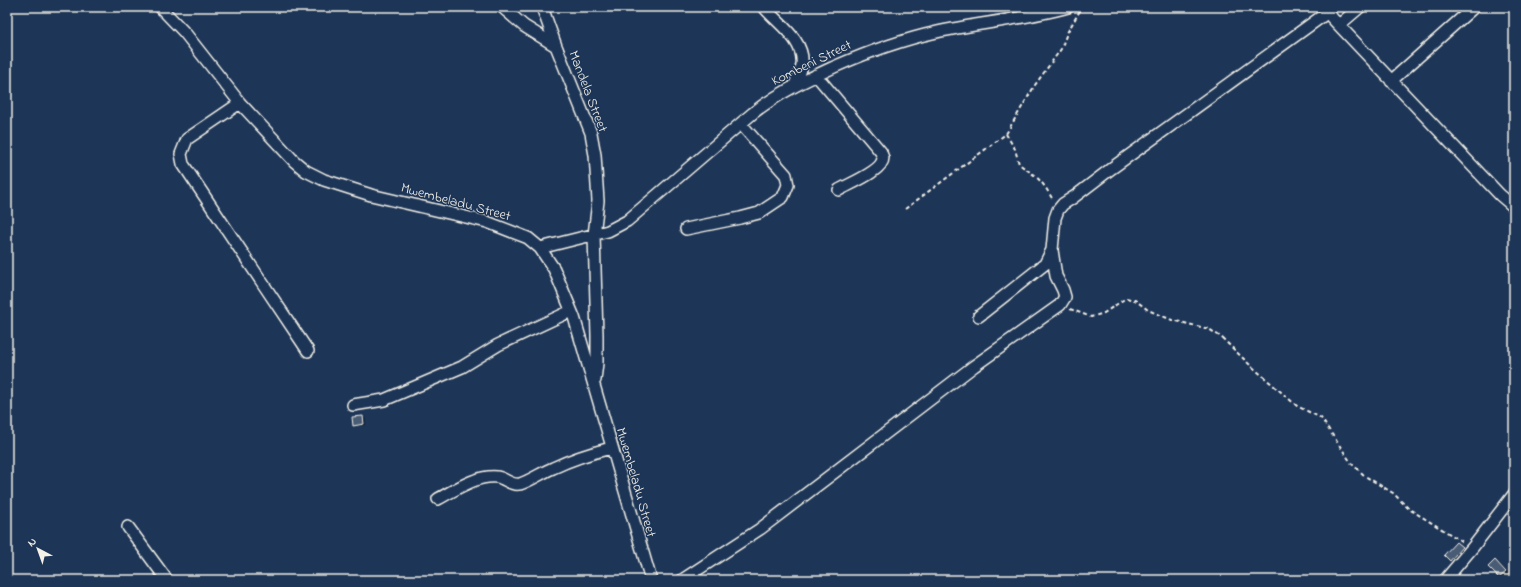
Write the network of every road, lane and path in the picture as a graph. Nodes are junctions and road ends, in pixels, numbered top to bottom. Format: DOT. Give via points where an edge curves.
graph roads {
  1 [pos="160,7"];
  2 [pos="502,7"];
  3 [pos="542,7"];
  4 [pos="1068,7"];
  5 [pos="1082,7"];
  6 [pos="1360,7"];
  7 [pos="1474,7"];
  8 [pos="767,8"];
  9 [pos="1326,9"];
  10 [pos="1339,25"];
  11 [pos="556,46"];
  12 [pos="816,75"];
  13 [pos="1391,80"];
  14 [pos="795,85"];
  15 [pos="240,102"];
  16 [pos="741,124"];
  17 [pos="1006,134"];
  18 [pos="839,190"];
  19 [pos="1514,207"];
  20 [pos="905,209"];
  21 [pos="1058,210"];
  22 [pos="686,229"];
  23 [pos="594,235"];
  24 [pos="540,248"];
  25 [pos="1052,250"];
  26 [pos="1060,305"];
  27 [pos="571,311"];
  28 [pos="979,316"];
  29 [pos="308,351"];
  30 [pos="594,385"];
  31 [pos="353,405"];
  32 [pos="611,448"];
  33 [pos="1514,494"];
  34 [pos="438,499"];
  35 [pos="128,527"];
  36 [pos="1473,547"];
  37 [pos="167,580"];
  38 [pos="651,580"];
  39 [pos="682,580"];
  40 [pos="1445,580"];
  1 -- 15 [label="street, Mwembeladu Street" via="185,33"];
  2 -- 11 [label="street" via="524,26"];
  3 -- 11 [label="street, Mandela Street"];
  4 -- 12 [label="street, Kombeni Street" via="906,40 865,53"];
  5 -- 17 [label="path" via="1067,32 1061,49 1034,85"];
  6 -- 10 [label="street"];
  7 -- 13 [label="street"];
  8 -- 14 [label="street" via="798,44 802,55 802,66"];
  9 -- 10 [label="street"];
  9 -- 21 [label="street"];
  10 -- 13 [label="street"];
  11 -- 23 [label="street, Mandela Street" via="591,133 598,201"];
  12 -- 14 [label="street, Kombeni Street"];
  12 -- 18 [label="street" via="881,152 883,158 880,166 871,174"];
  13 -- 19 [label="street"];
  14 -- 16 [label="street, Kombeni Street" via="772,98"];
  15 -- 24 [label="street, Mwembeladu Street" via="294,161 306,171 324,180 371,195 487,222 528,238"];
  15 -- 29 [label="street" via="187,139 181,154 183,164"];
  16 -- 22 [label="street" via="786,175 788,185 784,197 759,213"];
  16 -- 23 [label="street, Kombeni Street" via="627,221"];
  17 -- 20 [label="path"];
  17 -- 21 [label="path" via="1020,164 1044,184"];
  21 -- 25 [label="street"];
  23 -- 24 [label="street, Kombeni Street"];
  23 -- 30 [label="street, Mandela Street" via="597,335"];
  24 -- 27 [label="street, Mwembeladu Street" via="554,269"];
  25 -- 26 [label="street" via="1056,276 1064,290 1065,297"];
  25 -- 28 [label="street" via="1045,264"];
  26 -- 36 [label="path" via="1091,317 1104,313 1126,298 1135,300 1148,310 1172,320 1209,329 1298,406 1321,418 1352,464 1365,476 1393,493 1409,509"];
  26 -- 39 [label="street" via="974,366 760,529"];
  27 -- 30 [label="street, Mwembeladu Street"];
  27 -- 31 [label="street" via="498,345 462,367 384,400"];
  30 -- 32 [label="street, Mwembeladu Street"];
  32 -- 34 [label="street" via="584,455 520,484 510,483 500,477 489,477 471,482"];
  32 -- 38 [label="street, Mwembeladu Street"];
  33 -- 36 [label="street"];
  35 -- 37 [label="street"];
  36 -- 40 [label="street"];
}
